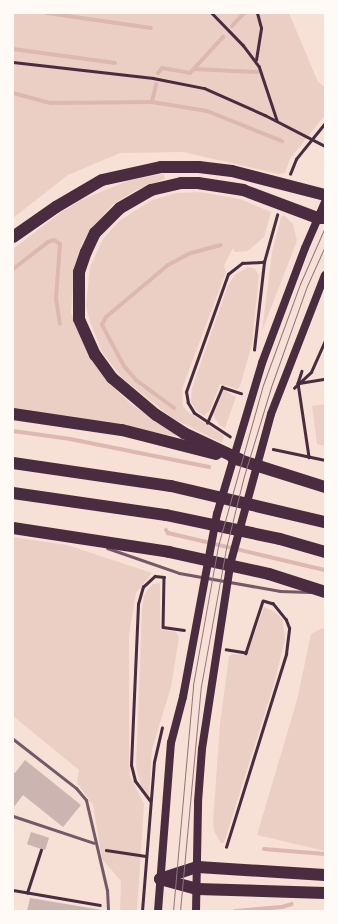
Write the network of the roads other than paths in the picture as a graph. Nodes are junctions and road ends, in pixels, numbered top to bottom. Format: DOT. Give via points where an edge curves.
graph roads {
  1 [pos="325,195"];
  2 [pos="325,202"];
  3 [pos="321,218"];
  4 [pos="13,238"];
  5 [pos="325,275"];
  6 [pos="13,414"];
  7 [pos="241,460"];
  8 [pos="13,463"];
  9 [pos="324,486"];
  10 [pos="13,493"];
  11 [pos="325,522"];
  12 [pos="13,528"];
  13 [pos="75,536"];
  14 [pos="325,552"];
  15 [pos="323,592"];
  16 [pos="13,739"];
  17 [pos="13,816"];
  18 [pos="94,843"];
  19 [pos="198,867"];
  20 [pos="325,875"];
  21 [pos="160,879"];
  22 [pos="197,889"];
  23 [pos="325,893"];
  24 [pos="108,911"];
  25 [pos="158,911"];
  26 [pos="196,911"];
  1 -- 4 [label="highway" via="232,171 200,167 161,167 102,180 56,207"];
  2 -- 3 [label="main road"];
  3 -- 7 [label="highway" via="243,190 198,183 165,186 135,198 105,220 95,233 79,272 79,319 95,355 112,378 135,399 173,426"];
  3 -- 21 [label="main road" via="262,364 217,514 198,604 183,697 169,756"];
  5 -- 19 [label="main road" via="267,428 241,520 222,609 202,749 198,802"];
  6 -- 7 [label="highway" via="122,430"];
  7 -- 9 [label="highway"];
  8 -- 11 [label="highway" via="171,486"];
  10 -- 14 [label="highway" via="166,515 280,539"];
  12 -- 13 [label="highway"];
  13 -- 15 [label="highway" via="270,574"];
  13 -- 15 [label="lane" via="179,573 280,591"];
  16 -- 18 [label="lane" via="76,788 86,800"];
  17 -- 18 [label="lane"];
  18 -- 24 [label="lane" via="107,890"];
  19 -- 20 [label="highway"];
  19 -- 21 [label="highway"];
  19 -- 22 [label="main road"];
  21 -- 22 [label="highway"];
  21 -- 25 [label="main road"];
  22 -- 23 [label="highway"];
  22 -- 26 [label="main road"];
}
